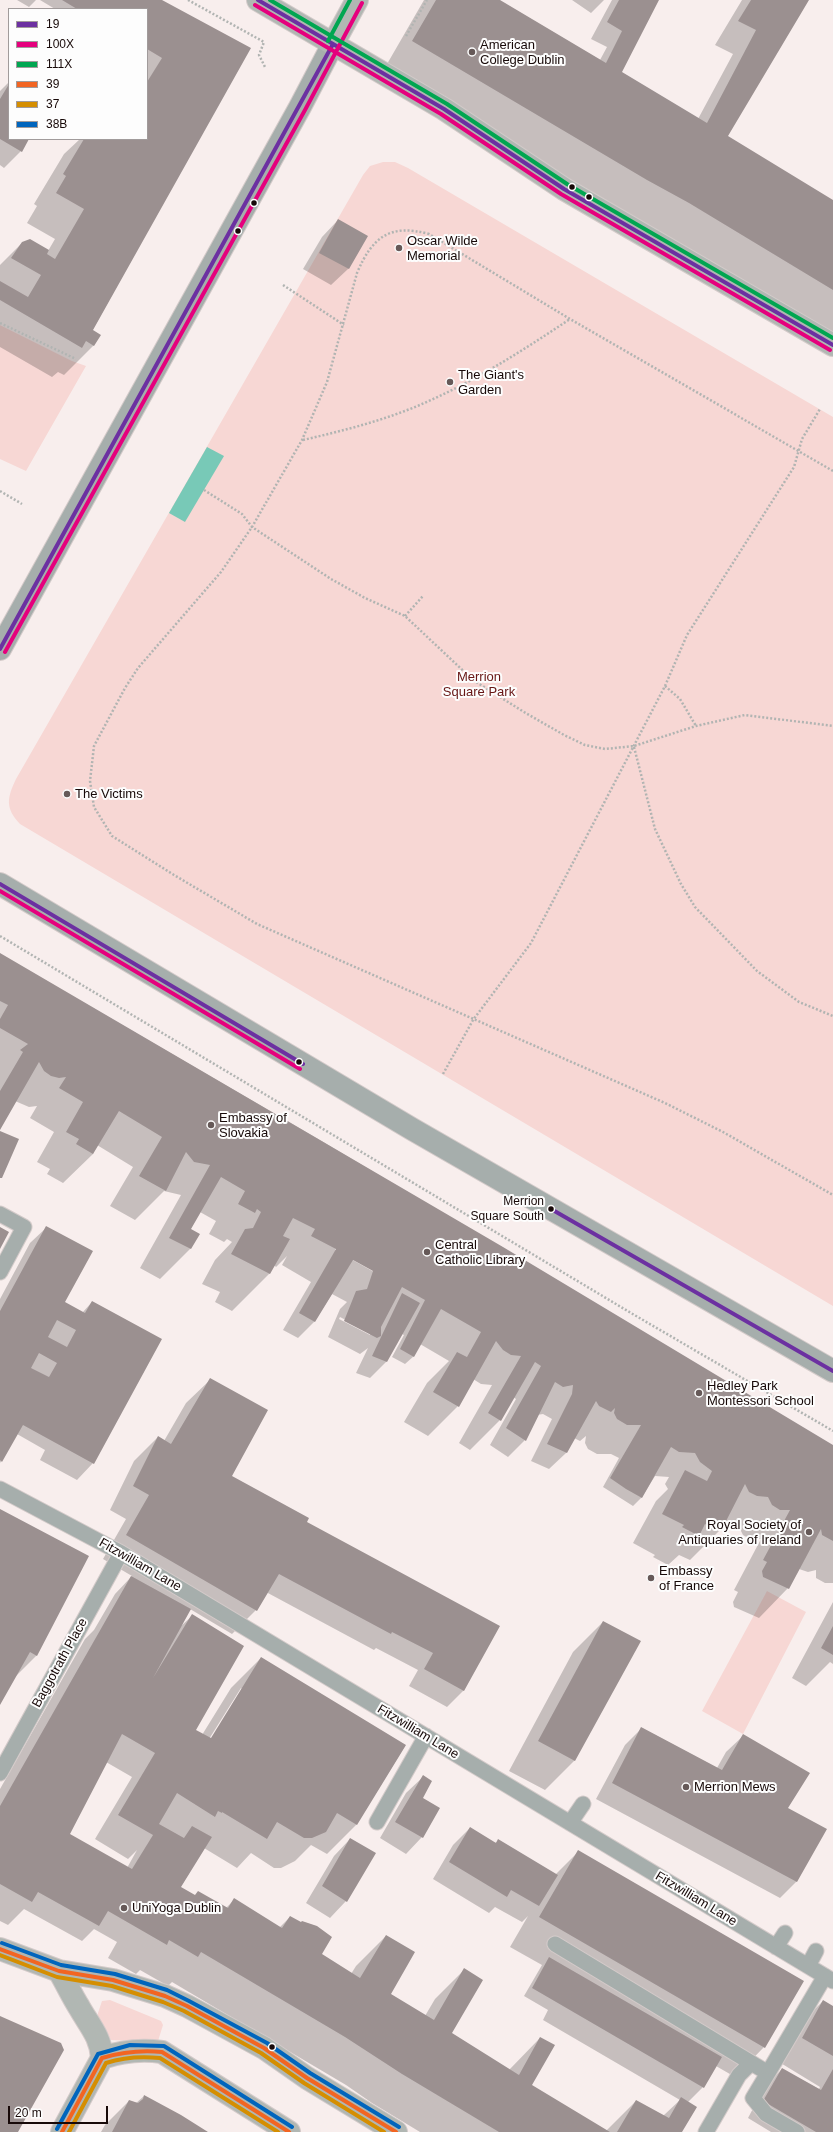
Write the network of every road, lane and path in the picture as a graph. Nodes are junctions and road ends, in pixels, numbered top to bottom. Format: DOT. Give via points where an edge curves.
graph roads {
  1 [pos="188,0"];
  2 [pos="258,0"];
  3 [pos="357,0"];
  4 [pos="427,0"];
  5 [pos="406,36"];
  6 [pos="333,44"];
  7 [pos="265,67"];
  8 [pos="283,285"];
  9 [pos="570,319"];
  10 [pos="0,323"];
  11 [pos="344,325"];
  12 [pos="833,345"];
  13 [pos="76,359"];
  14 [pos="820,409"];
  15 [pos="302,440"];
  16 [pos="799,451"];
  17 [pos="833,471"];
  18 [pos="204,490"];
  19 [pos="0,491"];
  20 [pos="22,504"];
  21 [pos="252,527"];
  22 [pos="423,596"];
  23 [pos="405,616"];
  24 [pos="0,649"];
  25 [pos="665,686"];
  26 [pos="696,726"];
  27 [pos="833,726"];
  28 [pos="634,746"];
  29 [pos="0,884"];
  30 [pos="0,936"];
  31 [pos="833,1016"];
  32 [pos="473,1020"];
  33 [pos="443,1074"];
  34 [pos="833,1195"];
  35 [pos="0,1214"];
  36 [pos="0,1272"];
  37 [pos="833,1371"];
  38 [pos="833,1431"];
  39 [pos="0,1488"];
  40 [pos="121,1553"];
  41 [pos="426,1736"];
  42 [pos="0,1773"];
  43 [pos="583,1804"];
  44 [pos="377,1822"];
  45 [pos="570,1823"];
  46 [pos="785,1933"];
  47 [pos="555,1944"];
  48 [pos="776,1947"];
  49 [pos="0,1950"];
  50 [pos="816,1951"];
  51 [pos="808,1966"];
  52 [pos="59,1971"];
  53 [pos="829,1979"];
  54 [pos="102,2058"];
  55 [pos="751,2063"];
  56 [pos="768,2073"];
  57 [pos="62,2132"];
  58 [pos="289,2132"];
  59 [pos="396,2132"];
  60 [pos="706,2132"];
  61 [pos="797,2132"];
  1 -- 7 [label="path" via="264,42 259,55"];
  2 -- 6 [label="main road"];
  3 -- 6 [label="main road"];
  4 -- 5 [label="path"];
  6 -- 12 [label="main road" via="444,108 564,189"];
  6 -- 24 [label="street"];
  8 -- 11 [label="path"];
  9 -- 11 [label="path" via="429,234 412,229 384,235 364,257 356,273"];
  9 -- 15 [label="path" via="500,365 430,401 347,430"];
  9 -- 16 [label="path"];
  10 -- 13 [label="path"];
  11 -- 15 [label="path" via="327,382"];
  14 -- 16 [label="path" via="802,439"];
  15 -- 21 [label="path"];
  16 -- 17 [label="path"];
  16 -- 25 [label="path" via="794,467 687,634"];
  18 -- 21 [label="path" via="242,514"];
  19 -- 20 [label="path"];
  21 -- 23 [label="path" via="331,579"];
  21 -- 32 [label="path" via="221,572 150,652 125,688 94,746 90,781 94,807 112,836 257,924"];
  22 -- 23 [label="path"];
  23 -- 28 [label="path" via="473,680 551,727 586,745 598,748"];
  25 -- 26 [label="path" via="680,699"];
  25 -- 28 [label="path"];
  26 -- 27 [label="path" via="745,715"];
  26 -- 28 [label="path"];
  28 -- 31 [label="path" via="655,828 681,884 695,907 757,971 799,1002"];
  28 -- 32 [label="path" via="531,943"];
  29 -- 37 [label="street" via="412,1129"];
  30 -- 38 [label="path"];
  32 -- 33 [label="path"];
  32 -- 34 [label="path" via="665,1103 723,1132"];
  35 -- 36 [label="lane" via="24,1227"];
  39 -- 40 [label="lane, Fitzwilliam Lane"];
  40 -- 41 [label="lane, Fitzwilliam Lane"];
  40 -- 42 [label="lane, Baggotrath Place"];
  41 -- 44 [label="lane"];
  41 -- 45 [label="lane, Fitzwilliam Lane" via="472,1757"];
  43 -- 45 [label="lane"];
  45 -- 48 [label="lane, Fitzwilliam Lane"];
  46 -- 48 [label="lane"];
  47 -- 55 [label="lane"];
  48 -- 51 [label="lane, Fitzwilliam Lane"];
  49 -- 52 [label="main road"];
  50 -- 51 [label="lane"];
  51 -- 53 [label="lane, Fitzwilliam Lane"];
  52 -- 54 [label="main road" via="95,2032"];
  52 -- 59 [label="main road" via="113,1980 187,2006 264,2048 307,2078"];
  53 -- 56 [label="lane"];
  54 -- 57 [label="main road"];
  54 -- 58 [label="main road" via="128,2051 162,2052"];
  55 -- 56 [label="lane"];
  55 -- 60 [label="lane" via="739,2074"];
  56 -- 61 [label="lane" via="753,2098 766,2114"];
}
